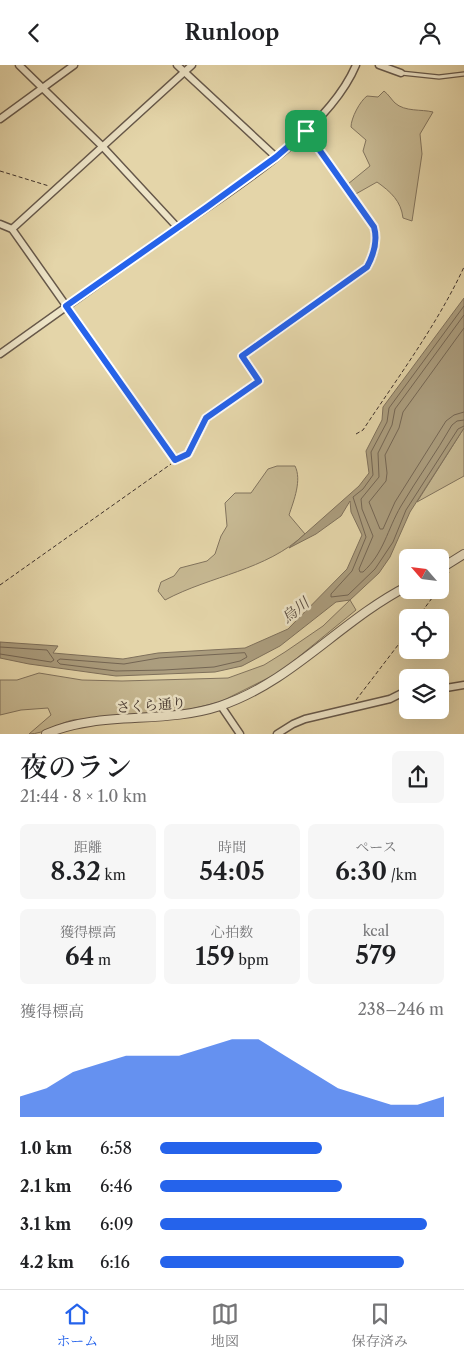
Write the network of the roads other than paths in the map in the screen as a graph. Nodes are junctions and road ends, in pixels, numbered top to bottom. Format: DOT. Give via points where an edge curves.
graph roads {
  1 [pos="19,65"];
  2 [pos="74,65"];
  3 [pos="177,65"];
  4 [pos="192,65"];
  5 [pos="356,65"];
  6 [pos="379,65"];
  7 [pos="184,72"];
  8 [pos="401,73"];
  9 [pos="464,74"];
  10 [pos="43,88"];
  11 [pos="0,119"];
  12 [pos="306,131"];
  13 [pos="102,146"];
  14 [pos="276,157"];
  15 [pos="0,224"];
  16 [pos="178,227"];
  17 [pos="12,229"];
  18 [pos="66,306"];
  19 [pos="0,354"];
  20 [pos="464,554"];
  21 [pos="449,564"];
  22 [pos="399,591"];
  23 [pos="464,685"];
  24 [pos="449,688"];
  25 [pos="399,694"];
  26 [pos="221,706"];
  27 [pos="46,734"];
  28 [pos="240,734"];
  29 [pos="277,734"];
  1 -- 10 [label="street"];
  2 -- 10 [label="street"];
  3 -- 7 [label="street"];
  4 -- 7 [label="street"];
  5 -- 12 [label="street" via="338,99"];
  6 -- 8 [label="street"];
  7 -- 13 [label="street"];
  7 -- 14 [label="street"];
  8 -- 9 [label="lane" via="439,77"];
  10 -- 11 [label="street"];
  10 -- 13 [label="street"];
  12 -- 14 [label="street"];
  12 -- 18 [label="street" via="374,227 373,253 367,267 242,356 259,381 206,418 188,454 175,460"];
  13 -- 16 [label="street"];
  13 -- 17 [label="street"];
  14 -- 16 [label="street"];
  15 -- 17 [label="street"];
  16 -- 18 [label="street"];
  17 -- 18 [label="street"];
  18 -- 19 [label="street"];
  20 -- 21 [label="street"];
  22 -- 26 [label="street, さくら通り" via="372,607 281,676 253,693"];
  23 -- 24 [label="street"];
  25 -- 29 [label="street" via="305,719"];
  26 -- 27 [label="street, さくら通り" via="182,716 87,722"];
  26 -- 28 [label="street"];
}
